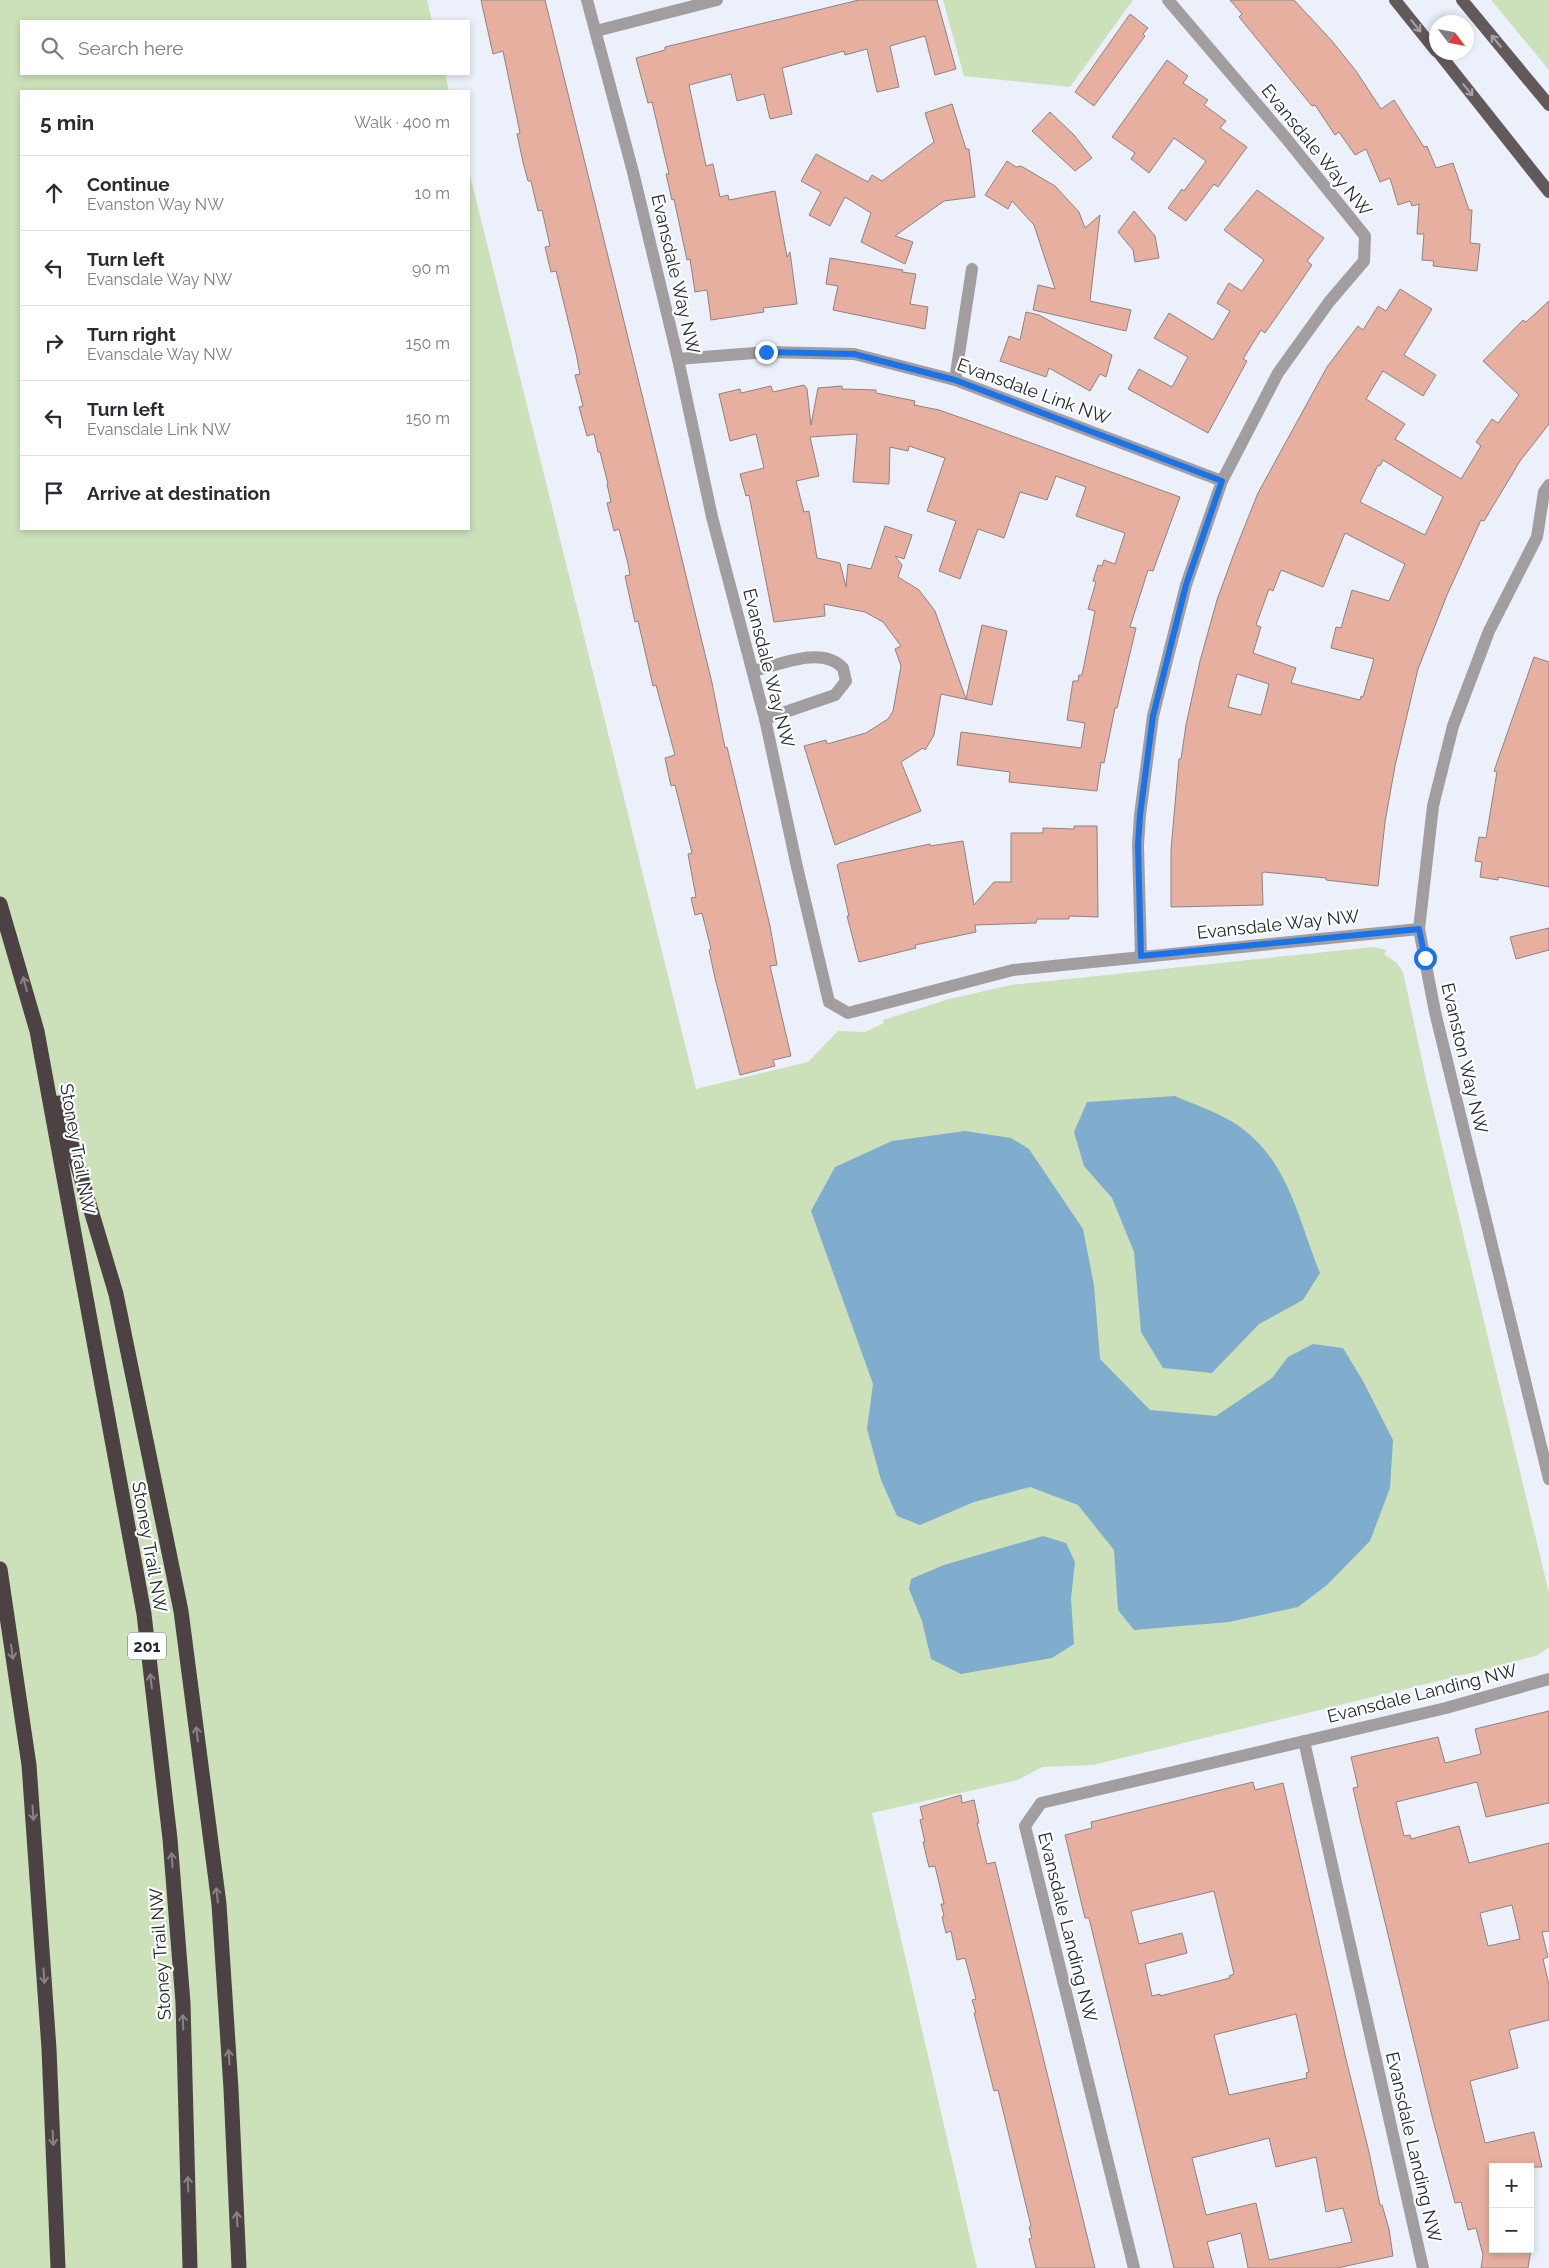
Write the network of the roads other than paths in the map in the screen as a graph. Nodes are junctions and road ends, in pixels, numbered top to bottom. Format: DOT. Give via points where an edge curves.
graph roads {
  1 [pos="587,0"];
  2 [pos="717,0"];
  3 [pos="1168,0"];
  4 [pos="1395,0"];
  5 [pos="1462,0"];
  6 [pos="596,31"];
  7 [pos="1429,42"];
  8 [pos="1444,60"];
  9 [pos="1549,105"];
  10 [pos="1524,159"];
  11 [pos="1549,179"];
  12 [pos="1549,192"];
  13 [pos="972,269"];
  14 [pos="678,359"];
  15 [pos="955,380"];
  16 [pos="1222,481"];
  17 [pos="1549,485"];
  18 [pos="1549,528"];
  19 [pos="1538,538"];
  20 [pos="753,671"];
  21 [pos="765,719"];
  22 [pos="0,904"];
  23 [pos="1419,929"];
  24 [pos="1141,956"];
  25 [pos="37,1031"];
  26 [pos="1549,1479"];
  27 [pos="0,1570"];
  28 [pos="1549,1679"];
  29 [pos="1304,1741"];
  30 [pos="58,2268"];
  31 [pos="190,2268"];
  32 [pos="239,2268"];
  33 [pos="1134,2268"];
  34 [pos="1423,2268"];
  1 -- 6 [label="street, Evansdale Way NW"];
  2 -- 6 [label="street"];
  3 -- 16 [label="street, Evansdale Way NW" via="1365,236 1364,261 1329,302 1278,374"];
  4 -- 7 [label="main road, one-way"];
  9 -- 5 [label="main road, one-way"];
  6 -- 14 [label="street, Evansdale Way NW"];
  8 -- 10 [label="main road, one-way"];
  10 -- 11 [label="main road"];
  10 -- 12 [label="main road"];
  13 -- 15 [label="street"];
  14 -- 15 [label="street, Evansdale Link NW" via="766,352 854,354"];
  14 -- 20 [label="street, Evansdale Way NW" via="712,517"];
  15 -- 16 [label="street, Evansdale Link NW"];
  16 -- 24 [label="street, Evansdale Way NW" via="1186,585 1153,716 1138,845"];
  17 -- 19 [label="street, Evanston Way NW" via="1544,492"];
  18 -- 19 [label="street, Evanston Way NW"];
  19 -- 23 [label="street, Evanston Way NW" via="1489,631 1453,726 1433,806"];
  20 -- 21 [label="street, Evansdale Way NW"];
  20 -- 21 [label="street" via="824,657 843,668 846,681 835,695"];
  21 -- 24 [label="street, Evansdale Way NW" via="829,1002 848,1014 1013,970"];
  25 -- 22 [label="highway, Stoney Trail NW / 201, one-way"];
  23 -- 24 [label="street, Evansdale Way NW"];
  23 -- 26 [label="street, Evanston Way NW" via="1435,1012"];
  31 -- 25 [label="highway, Stoney Trail NW / 201, one-way" via="182,1993 170,1839 144,1614"];
  32 -- 25 [label="highway, one-way" via="219,1904 181,1611 116,1294"];
  27 -- 30 [label="highway, one-way" via="29,1765 50,2049"];
  28 -- 29 [label="street, Evansdale Landing NW" via="1446,1708"];
  29 -- 33 [label="street, Evansdale Landing NW" via="1041,1803 1025,1826"];
  29 -- 34 [label="street, Evansdale Landing NW"];
}
